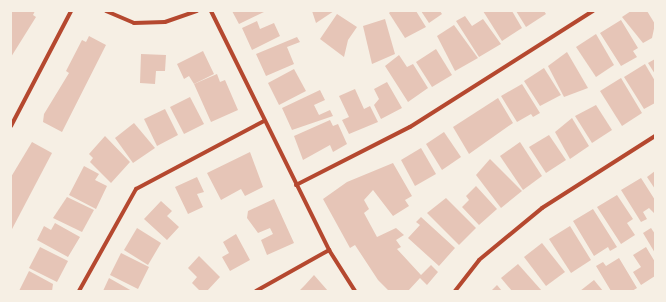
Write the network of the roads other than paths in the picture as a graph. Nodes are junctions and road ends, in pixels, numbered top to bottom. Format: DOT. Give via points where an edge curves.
graph roads {
  1 [pos="71,11"];
  2 [pos="106,11"];
  3 [pos="197,11"];
  4 [pos="211,11"];
  5 [pos="593,11"];
  6 [pos="264,121"];
  7 [pos="11,126"];
  8 [pos="655,136"];
  9 [pos="296,185"];
  10 [pos="329,250"];
  11 [pos="79,291"];
  12 [pos="256,291"];
  13 [pos="355,291"];
  14 [pos="455,291"];
  1 -- 7 [label="street"];
  2 -- 3 [label="street" via="134,23 165,22"];
  4 -- 6 [label="street"];
  5 -- 9 [label="street" via="410,127"];
  6 -- 9 [label="street"];
  6 -- 11 [label="street" via="136,189"];
  8 -- 14 [label="street" via="542,208 479,260"];
  9 -- 10 [label="street"];
  10 -- 12 [label="street"];
  10 -- 13 [label="street"];
}
